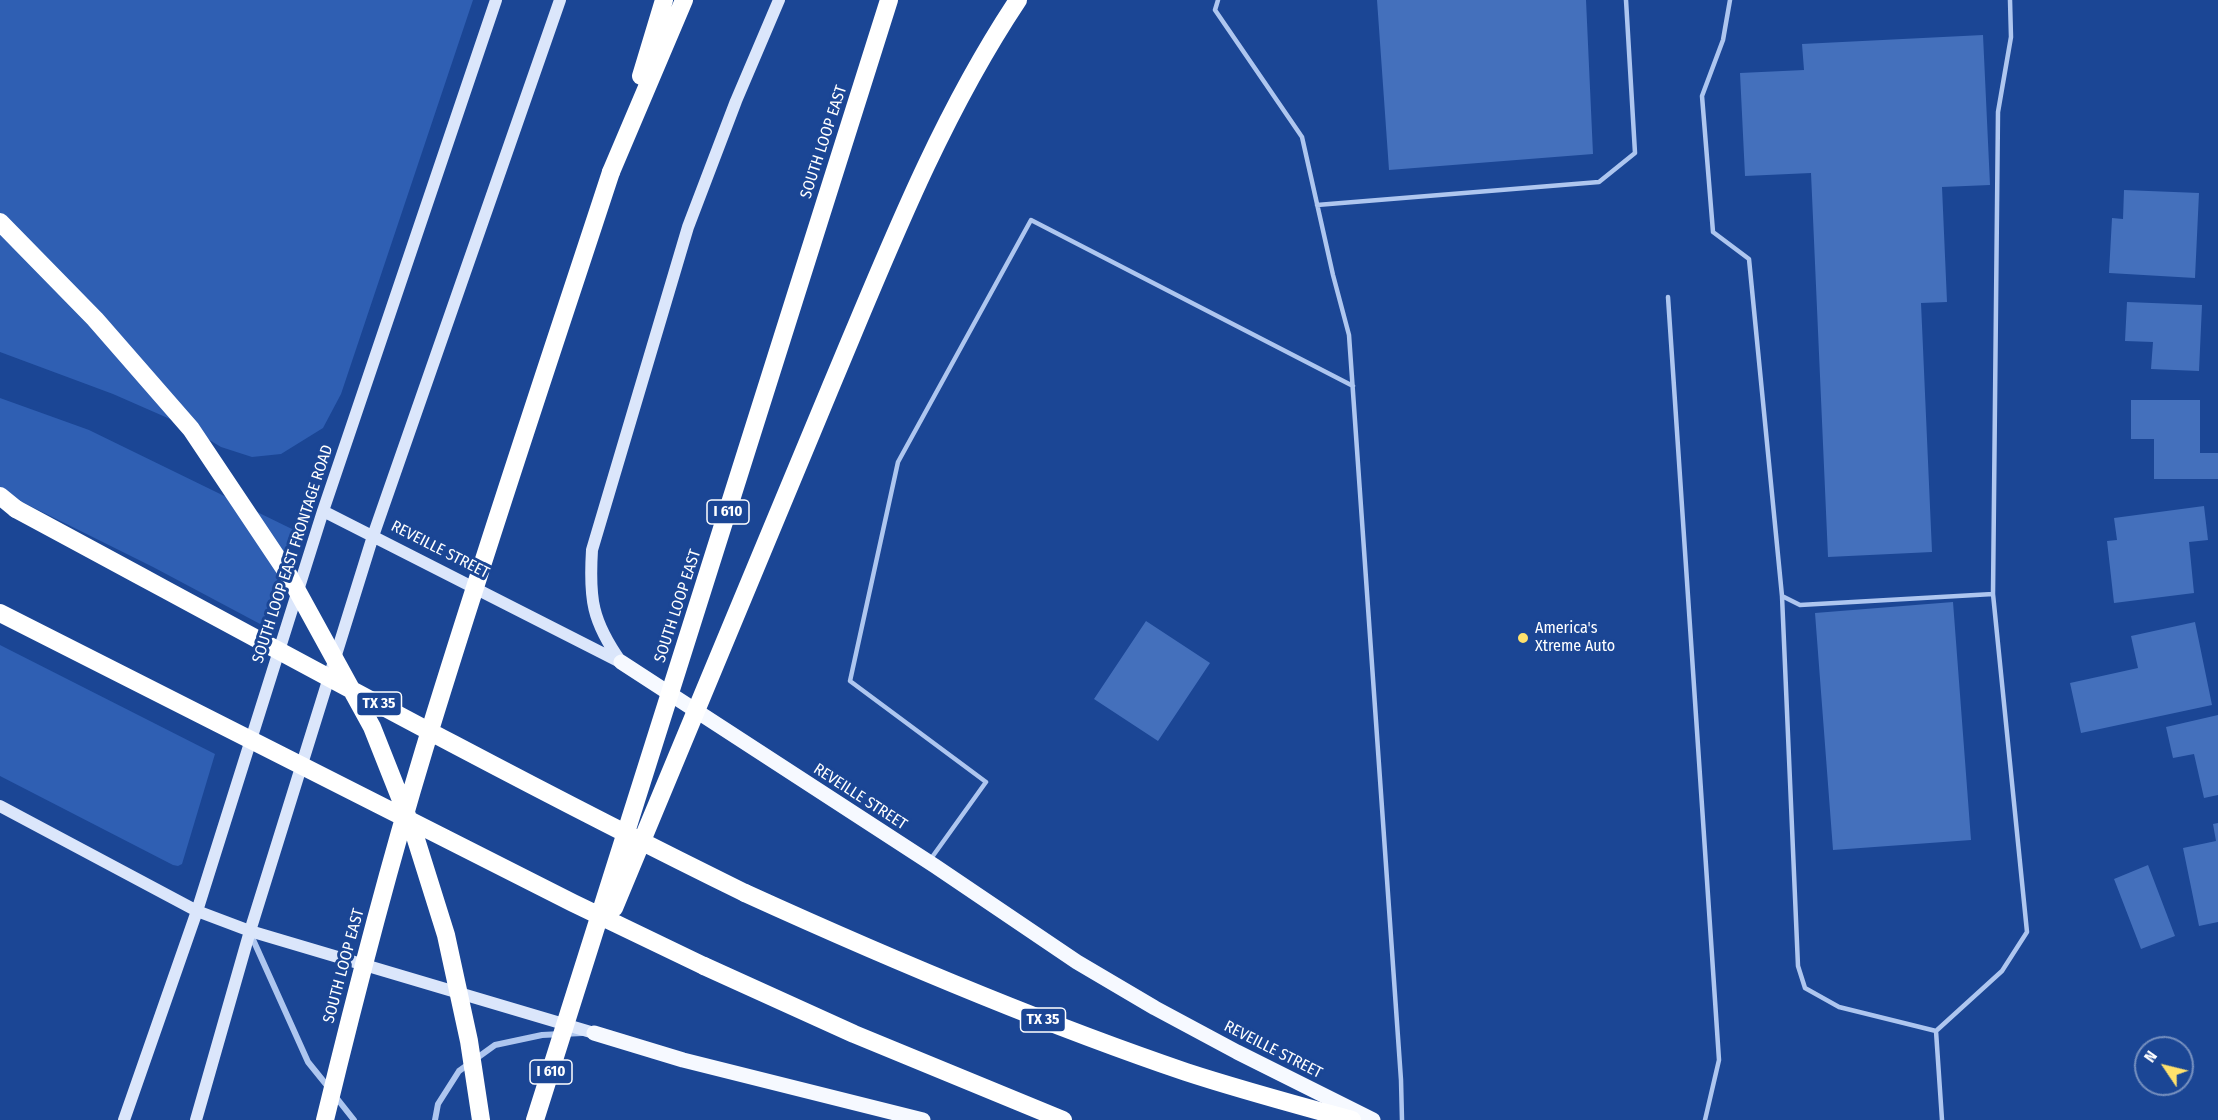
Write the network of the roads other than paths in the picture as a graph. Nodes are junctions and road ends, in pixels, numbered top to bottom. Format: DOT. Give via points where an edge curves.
graph roads {
  1 [pos="496,0"];
  2 [pos="561,0"];
  3 [pos="664,0"];
  4 [pos="684,0"];
  5 [pos="779,0"];
  6 [pos="889,0"];
  7 [pos="1018,0"];
  8 [pos="1218,0"];
  9 [pos="1626,0"];
  10 [pos="1730,0"];
  11 [pos="2010,0"];
  12 [pos="611,172"];
  13 [pos="1317,205"];
  14 [pos="0,222"];
  15 [pos="1668,297"];
  16 [pos="1353,386"];
  17 [pos="0,496"];
  18 [pos="323,511"];
  19 [pos="373,536"];
  20 [pos="1993,594"];
  21 [pos="1782,596"];
  22 [pos="0,613"];
  23 [pos="621,663"];
  24 [pos="0,806"];
  25 [pos="929,862"];
  26 [pos="197,911"];
  27 [pos="250,931"];
  28 [pos="567,1023"];
  29 [pos="1936,1031"];
  30 [pos="594,1033"];
  31 [pos="124,1120"];
  32 [pos="196,1120"];
  33 [pos="325,1120"];
  34 [pos="354,1120"];
  35 [pos="435,1120"];
  36 [pos="481,1120"];
  37 [pos="535,1120"];
  38 [pos="923,1120"];
  39 [pos="1063,1120"];
  40 [pos="1352,1120"];
  41 [pos="1373,1120"];
  42 [pos="1402,1120"];
  43 [pos="1705,1120"];
  44 [pos="1942,1120"];
  1 -- 18 [label="main road, SOUTH LOOP EAST FRONTAGE ROAD"];
  2 -- 19 [label="main road"];
  3 -- 12 [label="highway, SOUTH LOOP EAST"];
  4 -- 12 [label="highway"];
  5 -- 23 [label="main road" via="688,227 592,550 593,610"];
  6 -- 28 [label="highway, SOUTH LOOP EAST / I 610, bridge"];
  7 -- 28 [label="highway, bridge" via="952,116 897,229"];
  8 -- 13 [label="lane" via="1215,10 1302,137"];
  9 -- 13 [label="lane" via="1635,153 1599,182"];
  10 -- 21 [label="lane" via="1723,40 1702,96 1713,232 1749,259"];
  11 -- 20 [label="lane" via="2011,37 1998,112"];
  12 -- 33 [label="highway, SOUTH LOOP EAST, bridge" via="423,752"];
  13 -- 16 [label="lane" via="1349,335"];
  14 -- 36 [label="highway, bridge" via="96,319 191,429 288,574 372,727 414,832 446,935"];
  15 -- 43 [label="lane" via="1719,1060"];
  16 -- 25 [label="lane" via="1031,220 898,462 850,681 986,782"];
  16 -- 42 [label="lane"];
  17 -- 40 [label="highway, TX 35, bridge" via="16,509 500,770 745,893 880,954 1081,1034 1189,1073"];
  18 -- 19 [label="main road, REVEILLE STREET"];
  18 -- 26 [label="main road, SOUTH LOOP EAST FRONTAGE ROAD"];
  19 -- 23 [label="main road, REVEILLE STREET"];
  19 -- 27 [label="main road"];
  20 -- 21 [label="lane" via="1800,605"];
  20 -- 29 [label="lane" via="2027,932 2002,971"];
  21 -- 29 [label="lane" via="1798,966 1805,988 1839,1007"];
  22 -- 39 [label="highway, bridge" via="704,966 854,1034"];
  23 -- 25 [label="main road, REVEILLE STREET"];
  24 -- 26 [label="main road"];
  25 -- 41 [label="main road, REVEILLE STREET" via="1077,963 1237,1052"];
  26 -- 27 [label="main road"];
  26 -- 31 [label="main road, SOUTH LOOP EAST FRONTAGE ROAD"];
  27 -- 30 [label="main road"];
  27 -- 32 [label="main road"];
  27 -- 34 [label="street" via="308,1062"];
  28 -- 37 [label="highway, SOUTH LOOP EAST / I 610, bridge"];
  29 -- 44 [label="lane"];
  30 -- 35 [label="street" via="542,1035 495,1045 459,1071 438,1104"];
  30 -- 38 [label="main road" via="683,1060"];
}
